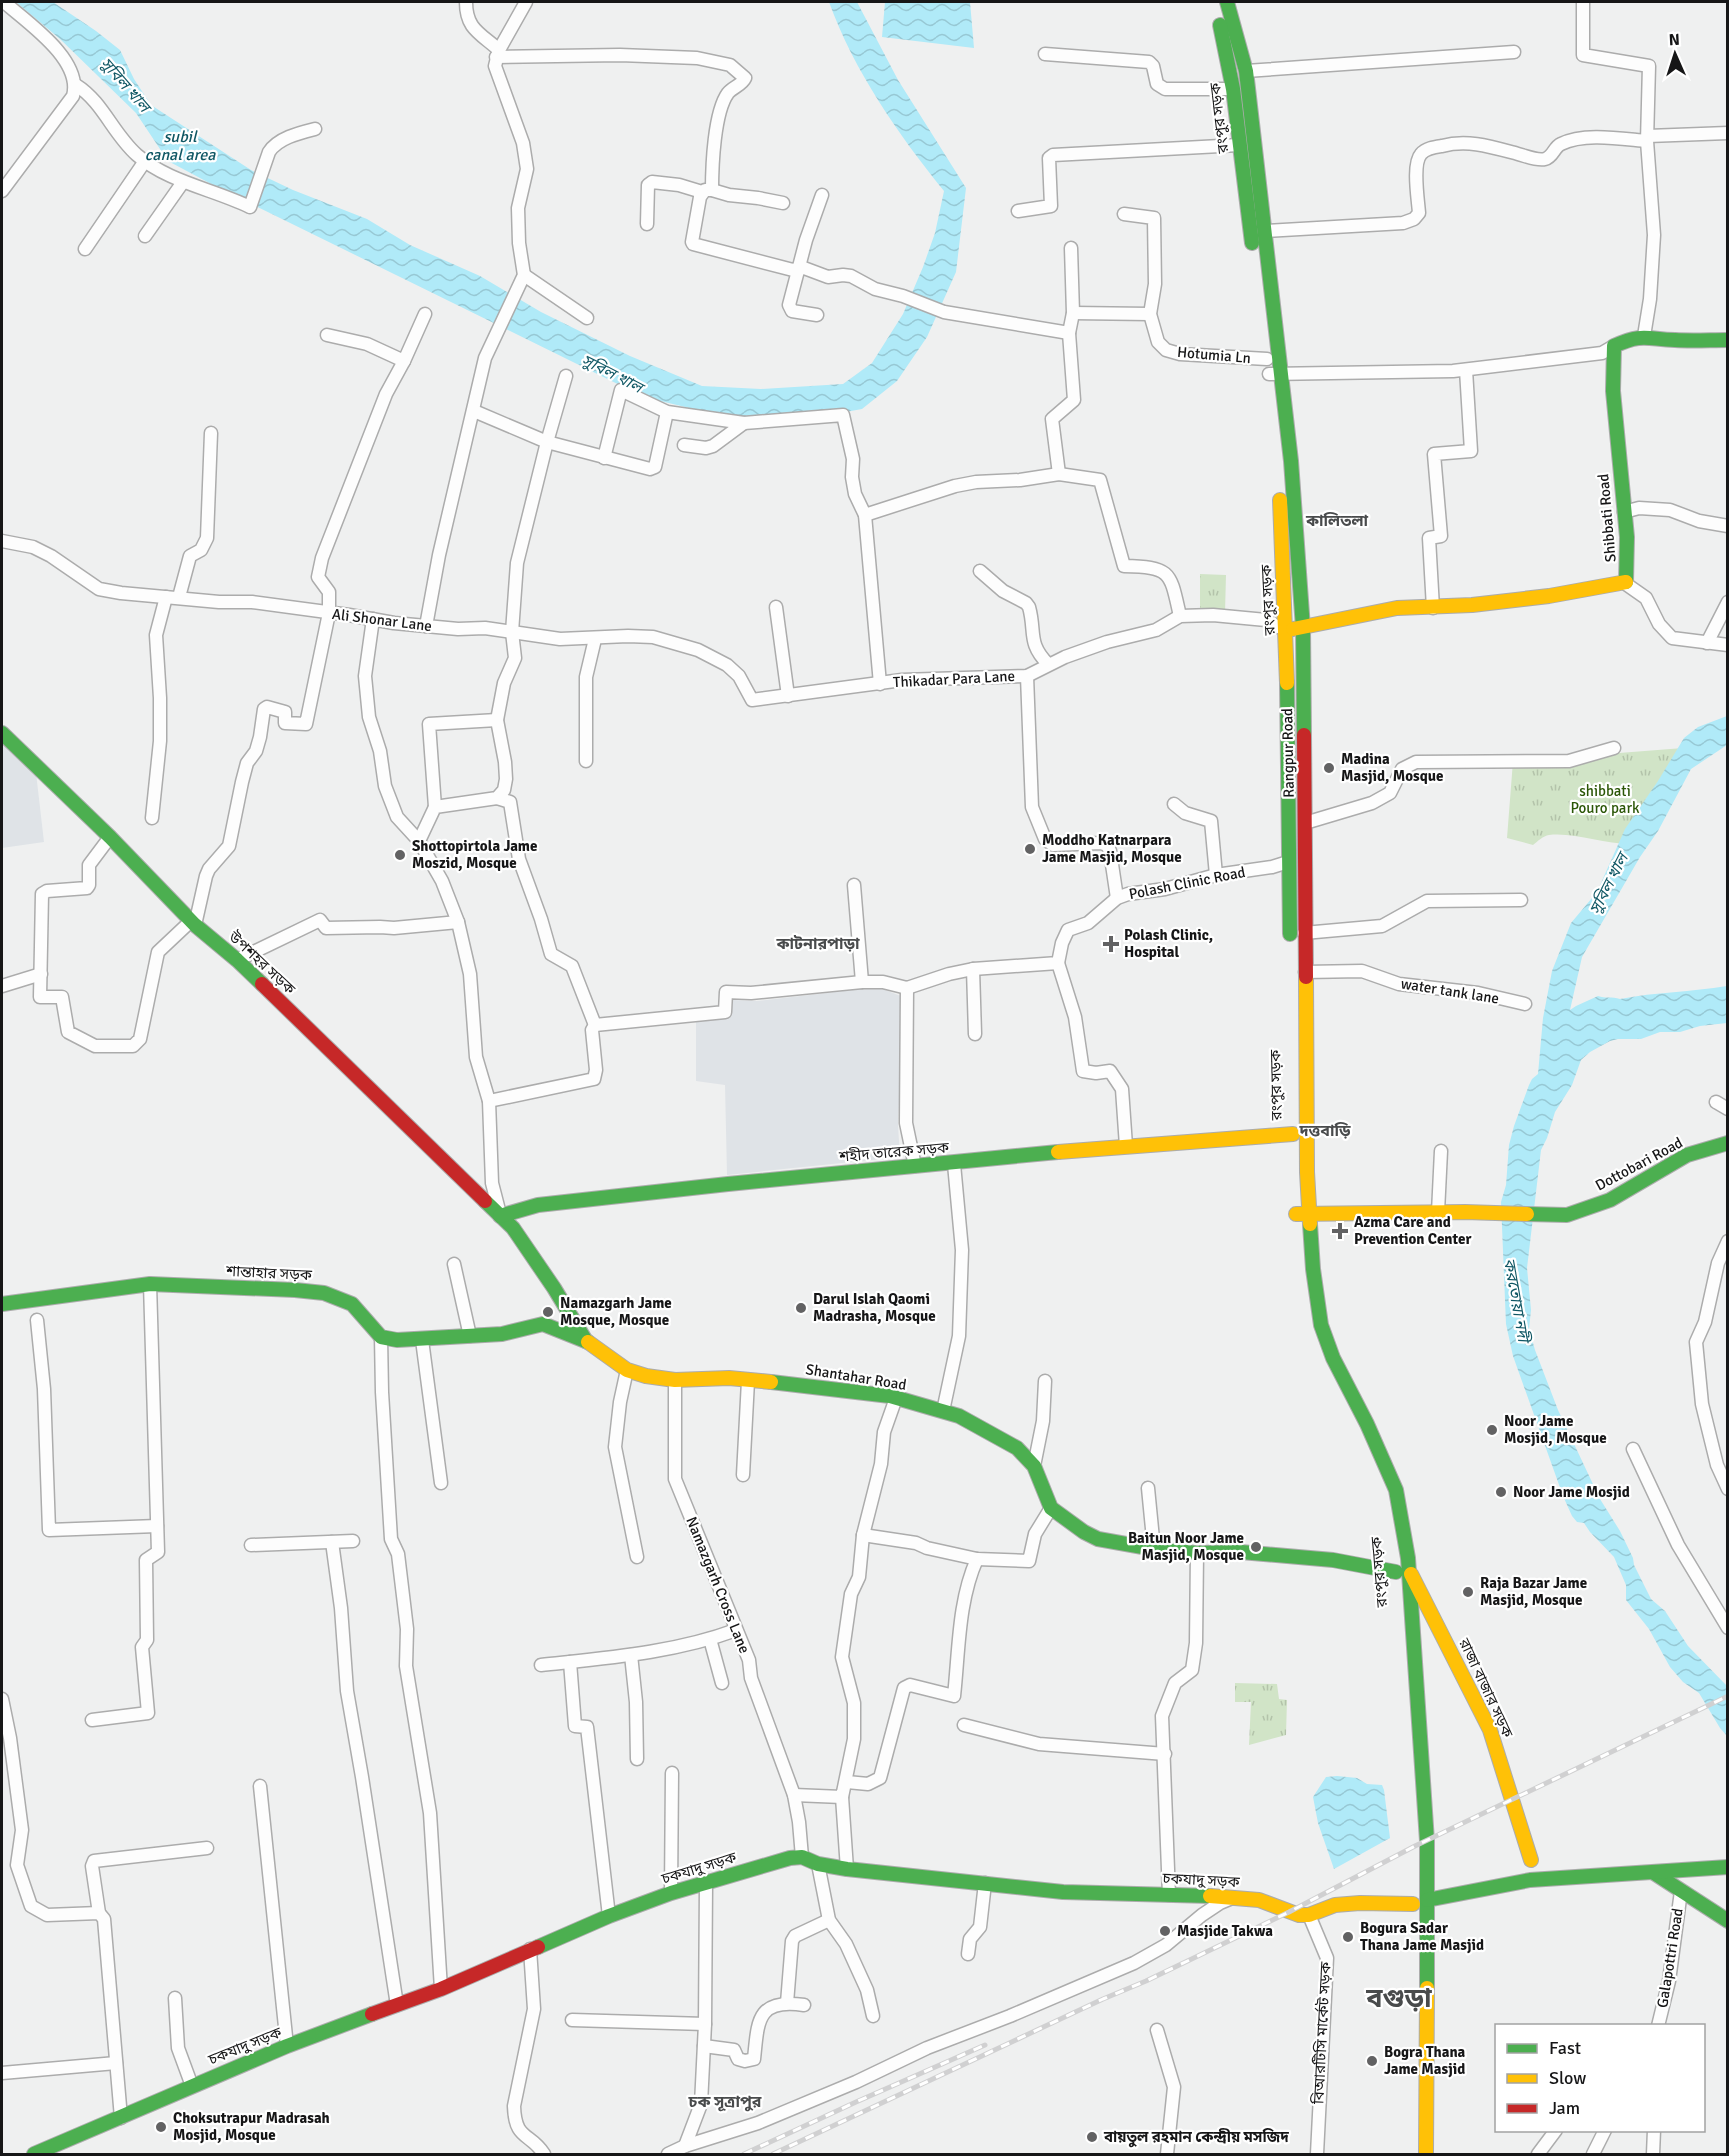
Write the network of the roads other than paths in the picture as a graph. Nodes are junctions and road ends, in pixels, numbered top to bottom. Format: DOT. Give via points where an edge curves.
graph roads {
  1 [pos="4,2"];
  2 [pos="466,2"];
  3 [pos="526,2"];
  4 [pos="1214,2"];
  5 [pos="1227,2"];
  6 [pos="1583,2"];
  7 [pos="1514,52"];
  8 [pos="497,53"];
  9 [pos="1045,54"];
  10 [pos="1246,70"];
  11 [pos="76,85"];
  12 [pos="1233,89"];
  13 [pos="315,129"];
  14 [pos="1728,133"];
  15 [pos="1648,138"];
  16 [pos="1239,145"];
  17 [pos="145,161"];
  18 [pos="183,182"];
  19 [pos="2,191"];
  20 [pos="707,191"];
  21 [pos="822,195"];
  22 [pos="783,203"];
  23 [pos="1018,211"];
  24 [pos="1124,214"];
  25 [pos="647,224"];
  26 [pos="1264,231"];
  27 [pos="145,236"];
  28 [pos="1071,248"];
  29 [pos="85,249"];
  30 [pos="798,268"];
  31 [pos="524,275"];
  32 [pos="1073,313"];
  33 [pos="425,314"];
  34 [pos="1150,314"];
  35 [pos="817,315"];
  36 [pos="587,318"];
  37 [pos="1068,333"];
  38 [pos="327,335"];
  39 [pos="1644,336"];
  40 [pos="1728,340"];
  41 [pos="1614,346"];
  42 [pos="1267,359"];
  43 [pos="404,361"];
  44 [pos="1466,370"];
  45 [pos="1274,374"];
  46 [pos="566,376"];
  47 [pos="474,411"];
  48 [pos="667,412"];
  49 [pos="744,423"];
  50 [pos="211,433"];
  51 [pos="547,442"];
  52 [pos="684,445"];
  53 [pos="1276,447"];
  54 [pos="604,458"];
  55 [pos="1059,474"];
  56 [pos="1279,492"];
  57 [pos="1624,512"];
  58 [pos="865,515"];
  59 [pos="1728,526"];
  60 [pos="2,541"];
  61 [pos="980,571"];
  62 [pos="1626,584"];
  63 [pos="166,597"];
  64 [pos="179,597"];
  65 [pos="1728,602"];
  66 [pos="776,607"];
  67 [pos="1433,608"];
  68 [pos="328,613"];
  69 [pos="1180,616"];
  70 [pos="373,619"];
  71 [pos="426,626"];
  72 [pos="1303,628"];
  73 [pos="1286,629"];
  74 [pos="512,632"];
  75 [pos="595,639"];
  76 [pos="1707,644"];
  77 [pos="1728,645"];
  78 [pos="1048,664"];
  79 [pos="1027,676"];
  80 [pos="880,684"];
  81 [pos="788,696"];
  82 [pos="753,700"];
  83 [pos="496,720"];
  84 [pos="2,733"];
  85 [pos="1614,748"];
  86 [pos="586,761"];
  87 [pos="497,798"];
  88 [pos="1174,804"];
  89 [pos="435,807"];
  90 [pos="152,818"];
  91 [pos="1305,823"];
  92 [pos="110,837"];
  93 [pos="419,841"];
  94 [pos="1288,862"];
  95 [pos="1216,875"];
  96 [pos="854,885"];
  97 [pos="1117,898"];
  98 [pos="1521,900"];
  99 [pos="194,922"];
  100 [pos="458,922"];
  101 [pos="1304,933"];
  102 [pos="1290,943"];
  103 [pos="237,960"];
  104 [pos="1058,963"];
  105 [pos="973,969"];
  106 [pos="1305,972"];
  107 [pos="41,974"];
  108 [pos="862,982"];
  109 [pos="2,986"];
  110 [pos="907,988"];
  111 [pos="1525,1004"];
  112 [pos="595,1025"];
  113 [pos="975,1034"];
  114 [pos="489,1101"];
  115 [pos="1716,1101"];
  116 [pos="1728,1109"];
  117 [pos="1297,1130"];
  118 [pos="1728,1143"];
  119 [pos="1126,1146"];
  120 [pos="1442,1151"];
  121 [pos="954,1164"];
  122 [pos="915,1166"];
  123 [pos="1438,1212"];
  124 [pos="1302,1213"];
  125 [pos="500,1216"];
  126 [pos="1728,1241"];
  127 [pos="454,1264"];
  128 [pos="150,1284"];
  129 [pos="2,1304"];
  130 [pos="563,1304"];
  131 [pos="37,1320"];
  132 [pos="543,1324"];
  133 [pos="470,1336"];
  134 [pos="381,1337"];
  135 [pos="422,1340"];
  136 [pos="586,1341"];
  137 [pos="627,1370"];
  138 [pos="675,1380"];
  139 [pos="748,1381"];
  140 [pos="1045,1381"];
  141 [pos="896,1398"];
  142 [pos="943,1411"];
  143 [pos="1633,1449"];
  144 [pos="1722,1462"];
  145 [pos="1034,1466"];
  146 [pos="743,1475"];
  147 [pos="441,1483"];
  148 [pos="1148,1488"];
  149 [pos="1728,1489"];
  150 [pos="1050,1508"];
  151 [pos="158,1526"];
  152 [pos="863,1535"];
  153 [pos="353,1541"];
  154 [pos="332,1542"];
  155 [pos="251,1545"];
  156 [pos="1154,1549"];
  157 [pos="1197,1553"];
  158 [pos="637,1557"];
  159 [pos="977,1559"];
  160 [pos="1403,1571"];
  161 [pos="1728,1628"];
  162 [pos="736,1630"];
  163 [pos="710,1639"];
  164 [pos="630,1655"];
  165 [pos="570,1662"];
  166 [pos="541,1665"];
  167 [pos="722,1683"];
  168 [pos="2,1699"];
  169 [pos="92,1720"];
  170 [pos="964,1725"];
  171 [pos="1165,1754"];
  172 [pos="637,1759"];
  173 [pos="672,1773"];
  174 [pos="847,1782"];
  175 [pos="260,1786"];
  176 [pos="794,1795"];
  177 [pos="842,1797"];
  178 [pos="207,1848"];
  179 [pos="802,1857"];
  180 [pos="1531,1860"];
  181 [pos="818,1864"];
  182 [pos="1728,1867"];
  183 [pos="847,1869"];
  184 [pos="1654,1873"];
  185 [pos="1563,1878"];
  186 [pos="1520,1882"];
  187 [pos="985,1883"];
  188 [pos="706,1884"];
  189 [pos="1681,1891"];
  190 [pos="671,1893"];
  191 [pos="1168,1894"];
  192 [pos="1235,1897"];
  193 [pos="1418,1906"];
  194 [pos="99,1913"];
  195 [pos="1309,1915"];
  196 [pos="609,1916"];
  197 [pos="829,1920"];
  198 [pos="1728,1921"];
  199 [pos="530,1950"];
  200 [pos="968,1954"];
  201 [pos="1413,1968"];
  202 [pos="441,1989"];
  203 [pos="174,1998"];
  204 [pos="788,2002"];
  205 [pos="397,2005"];
  206 [pos="804,2005"];
  207 [pos="873,2016"];
  208 [pos="572,2020"];
  209 [pos="705,2024"];
  210 [pos="1656,2024"];
  211 [pos="1157,2030"];
  212 [pos="1413,2045"];
  213 [pos="287,2046"];
  214 [pos="704,2046"];
  215 [pos="116,2064"];
  216 [pos="2,2073"];
  217 [pos="192,2086"];
  218 [pos="121,2118"];
  219 [pos="1554,2132"];
  220 [pos="1604,2132"];
  221 [pos="1654,2132"];
  222 [pos="685,2146"];
  223 [pos="34,2154"];
  224 [pos="544,2154"];
  225 [pos="668,2154"];
  226 [pos="1167,2154"];
  227 [pos="1317,2154"];
  228 [pos="1426,2154"];
  229 [pos="1538,2154"];
  230 [pos="1593,2154"];
  231 [pos="1653,2154"];
  1 -- 11 [label="street" via="55,47"];
  2 -- 8 [label="street" via="470,24"];
  3 -- 8 [label="street"];
  4 -- 12 [label="main road, রংপুর সড়ক"];
  5 -- 10 [label="main road, রংপুর সড়ক"];
  6 -- 15 [label="street" via="1583,55 1649,66"];
  7 -- 10 [label="street"];
  8 -- 20 [label="street" via="697,58 730,65 745,78 729,93 718,112"];
  8 -- 31 [label="street" via="495,66 525,152 527,169 518,208"];
  9 -- 12 [label="street" via="1149,62 1156,84 1165,89"];
  10 -- 26 [label="main road, রংপুর সড়ক"];
  11 -- 17 [label="street" via="89,93 134,153"];
  11 -- 19 [label="street" via="73,96"];
  12 -- 16 [label="main road, রংপুর সড়ক"];
  13 -- 18 [label="street" via="273,147 250,207"];
  14 -- 15 [label="street"];
  15 -- 26 [label="street" via="1592,137 1562,143 1544,159 1475,143 1456,142 1427,149 1416,164 1419,213 1414,219 1403,223"];
  15 -- 39 [label="street" via="1654,235"];
  16 -- 23 [label="street" via="1053,155 1049,158 1052,206"];
  16 -- 42 [label="main road, রংপুর সড়ক"];
  17 -- 18 [label="street"];
  17 -- 29 [label="street"];
  18 -- 27 [label="street"];
  20 -- 22 [label="street"];
  20 -- 25 [label="street" via="652,182 648,185"];
  20 -- 30 [label="street" via="693,244 793,270"];
  21 -- 30 [label="street"];
  24 -- 34 [label="street" via="1154,218 1155,284"];
  26 -- 45 [label="main road, রংপুর সড়ক"];
  28 -- 32 [label="street"];
  30 -- 35 [label="street" via="790,309"];
  30 -- 37 [label="street" via="828,277 851,276 876,289 944,312"];
  31 -- 36 [label="street"];
  31 -- 47 [label="street" via="485,358"];
  32 -- 34 [label="street"];
  32 -- 37 [label="street"];
  33 -- 43 [label="street"];
  34 -- 42 [label="street, Hotumia Ln" via="1158,342 1166,350"];
  37 -- 55 [label="street" via="1074,400 1052,418"];
  38 -- 43 [label="street" via="367,344"];
  39 -- 40 [label="main road"];
  39 -- 41 [label="main road"];
  41 -- 44 [label="street" via="1602,353"];
  41 -- 57 [label="main road, Shibbati Road" via="1613,415"];
  42 -- 45 [label="main road, রংপুর সড়ক"];
  43 -- 68 [label="street" via="387,394 322,558 318,577 329,592"];
  44 -- 45 [label="street"];
  44 -- 67 [label="street" via="1471,451 1434,454 1441,536 1429,538"];
  45 -- 53 [label="main road, রংপুর সড়ক"];
  45 -- 72 [label="main road, Rangpur Road" via="1291,460"];
  46 -- 51 [label="street"];
  47 -- 51 [label="street"];
  47 -- 71 [label="street"];
  48 -- 49 [label="street"];
  48 -- 54 [label="street" via="655,466 650,469"];
  48 -- 54 [label="street" via="621,390"];
  49 -- 52 [label="street" via="712,446"];
  49 -- 58 [label="street" via="843,415 853,459 855,494"];
  50 -- 64 [label="street" via="207,538 201,550 190,556"];
  51 -- 54 [label="street"];
  51 -- 74 [label="street" via="517,563"];
  55 -- 58 [label="street" via="955,486"];
  55 -- 69 [label="street" via="1100,480 1124,566 1151,566 1164,571 1172,580"];
  56 -- 73 [label="main road, রংপুর সড়ক"];
  57 -- 59 [label="street" via="1639,508 1670,510"];
  57 -- 62 [label="main road, Shibbati Road" via="1628,537"];
  58 -- 80 [label="street"];
  60 -- 63 [label="street, Ali Shonar Lane" via="33,547 99,589"];
  61 -- 78 [label="street" via="1029,607 1034,644"];
  62 -- 67 [label="main road"];
  62 -- 76 [label="street" via="1646,598 1659,624 1672,638"];
  63 -- 64 [label="street, Ali Shonar Lane"];
  63 -- 90 [label="street" via="156,635 160,741"];
  64 -- 68 [label="street, Ali Shonar Lane"];
  65 -- 76 [label="street"];
  66 -- 81 [label="street"];
  67 -- 72 [label="main road" via="1397,608"];
  68 -- 70 [label="street, Ali Shonar Lane"];
  68 -- 99 [label="street" via="306,724 285,723 285,711 267,707 264,710 256,751 247,763 242,782 229,846 206,876"];
  69 -- 73 [label="street, Thikadar Para Lane" via="1266,620"];
  69 -- 78 [label="street, Thikadar Para Lane" via="1156,630 1107,642"];
  70 -- 71 [label="street, Ali Shonar Lane"];
  70 -- 93 [label="street" via="365,676 369,717 397,817"];
  71 -- 74 [label="street, Ali Shonar Lane"];
  72 -- 73 [label="main road"];
  72 -- 91 [label="main road, Rangpur Road"];
  73 -- 94 [label="main road, রংপুর সড়ক"];
  74 -- 75 [label="street, Ali Shonar Lane"];
  74 -- 83 [label="street" via="515,658 504,683"];
  75 -- 82 [label="street, Ali Shonar Lane" via="653,637 698,650 727,665 739,676"];
  75 -- 86 [label="street" via="586,677"];
  76 -- 77 [label="street"];
  78 -- 79 [label="street, Thikadar Para Lane"];
  79 -- 80 [label="street, Thikadar Para Lane" via="913,679"];
  79 -- 97 [label="street" via="1032,807 1045,839 1053,845 1107,845"];
  80 -- 81 [label="street, Thikadar Para Lane"];
  81 -- 82 [label="street, Thikadar Para Lane"];
  83 -- 87 [label="street" via="506,779"];
  83 -- 89 [label="street" via="429,724"];
  84 -- 92 [label="main road, উপশহর সড়ক"];
  85 -- 91 [label="street" via="1569,761 1416,762 1402,769 1390,793"];
  87 -- 89 [label="street"];
  87 -- 112 [label="street" via="510,802 519,859 551,954 572,966"];
  88 -- 95 [label="street" via="1185,813 1211,821"];
  89 -- 93 [label="street"];
  91 -- 101 [label="main road, Rangpur Road"];
  92 -- 99 [label="main road, উপশহর সড়ক"];
  92 -- 107 [label="street" via="89,865 87,888 42,894"];
  93 -- 100 [label="street" via="442,881"];
  94 -- 95 [label="street, Polash Clinic Road"];
  94 -- 102 [label="main road, রংপুর সড়ক"];
  95 -- 97 [label="street, Polash Clinic Road"];
  96 -- 108 [label="street"];
  97 -- 104 [label="street, Polash Clinic Road" via="1088,923 1068,930"];
  98 -- 101 [label="street" via="1426,901 1382,926"];
  99 -- 103 [label="main road, উপশহর সড়ক"];
  99 -- 107 [label="street" via="158,952 140,1039 133,1046 95,1046 68,1032 62,997 40,997"];
  100 -- 103 [label="street" via="394,928 326,928 320,920"];
  100 -- 114 [label="street" via="470,974 476,1057"];
  101 -- 106 [label="main road, Rangpur Road"];
  103 -- 125 [label="main road, উপশহর সড়ক"];
  104 -- 105 [label="street"];
  104 -- 119 [label="street" via="1074,1017 1083,1071 1110,1071 1122,1089"];
  105 -- 110 [label="street"];
  105 -- 113 [label="street"];
  106 -- 111 [label="street, water tank lane" via="1362,971 1399,984 1478,993"];
  106 -- 117 [label="main road, Rangpur Road"];
  107 -- 109 [label="street"];
  108 -- 110 [label="street"];
  108 -- 112 [label="street" via="726,992 725,1012"];
  110 -- 122 [label="street" via="906,1123"];
  112 -- 114 [label="street" via="594,1079"];
  114 -- 125 [label="street" via="492,1183"];
  115 -- 116 [label="street"];
  117 -- 119 [label="main road, শহীদ তারেক সড়ক"];
  117 -- 124 [label="main road, রংপুর সড়ক"];
  118 -- 123 [label="main road, Dottobari Road" via="1687,1155 1610,1200 1567,1215"];
  119 -- 121 [label="main road, শহীদ তারেক সড়ক"];
  120 -- 123 [label="street"];
  121 -- 122 [label="main road, শহীদ তারেক সড়ক"];
  121 -- 142 [label="street" via="962,1250 959,1336"];
  122 -- 125 [label="main road, শহীদ তারেক সড়ক" via="538,1205"];
  123 -- 124 [label="main road"];
  124 -- 160 [label="main road, রংপুর সড়ক" via="1303,1291 1311,1331 1330,1380 1381,1483"];
  125 -- 130 [label="main road, উপশহর সড়ক" via="513,1228"];
  126 -- 144 [label="street" via="1696,1342 1702,1404"];
  127 -- 133 [label="street"];
  128 -- 129 [label="main road, শান্তাহার সড়ক"];
  128 -- 134 [label="main road, শান্তাহার সড়ক" via="324,1293 352,1304"];
  128 -- 151 [label="street"];
  130 -- 132 [label="main road" via="558,1320"];
  130 -- 136 [label="main road, উপশহর সড়ক"];
  131 -- 151 [label="street" via="44,1389 49,1530"];
  132 -- 133 [label="main road" via="502,1334"];
  132 -- 136 [label="main road"];
  133 -- 135 [label="main road"];
  134 -- 135 [label="main road"];
  134 -- 202 [label="street" via="391,1539 398,1554 407,1629 406,1666 430,1813"];
  135 -- 147 [label="street"];
  136 -- 137 [label="main road, Shantahar Road"];
  137 -- 138 [label="main road, Shantahar Road"];
  137 -- 158 [label="street" via="615,1447"];
  138 -- 139 [label="main road, Shantahar Road"];
  138 -- 162 [label="street, Namazgarh Cross Lane" via="675,1479"];
  139 -- 141 [label="main road, Shantahar Road"];
  139 -- 146 [label="street"];
  140 -- 145 [label="street" via="1043,1421"];
  141 -- 142 [label="main road, Shantahar Road"];
  141 -- 152 [label="street" via="884,1432"];
  142 -- 145 [label="main road, Shantahar Road" via="1017,1448"];
  143 -- 161 [label="street" via="1678,1545"];
  144 -- 149 [label="street"];
  145 -- 150 [label="main road, Shantahar Road"];
  148 -- 156 [label="street"];
  150 -- 156 [label="main road" via="1098,1539"];
  150 -- 159 [label="street" via="1035,1534 1029,1561"];
  151 -- 169 [label="street" via="158,1552 146,1560 147,1640 142,1647 148,1713"];
  152 -- 159 [label="street" via="916,1543"];
  152 -- 174 [label="street" via="860,1577 851,1594 842,1657 854,1703 854,1740"];
  153 -- 154 [label="street"];
  154 -- 155 [label="street"];
  154 -- 205 [label="street" via="347,1691"];
  156 -- 157 [label="main road"];
  157 -- 160 [label="main road" via="1241,1552 1333,1560"];
  157 -- 171 [label="street" via="1192,1670 1175,1683 1162,1716"];
  159 -- 174 [label="street" via="964,1603 954,1696 910,1685 904,1688 880,1778 868,1784"];
  160 -- 180 [label="main road, রাজা বাজার সড়ক" via="1491,1730"];
  160 -- 193 [label="main road, রংপুর সড়ক"];
  162 -- 163 [label="street"];
  162 -- 176 [label="street, Namazgarh Cross Lane"];
  163 -- 164 [label="street"];
  163 -- 167 [label="street"];
  164 -- 165 [label="street"];
  164 -- 172 [label="street"];
  165 -- 166 [label="street"];
  165 -- 196 [label="street" via="575,1726 587,1727"];
  168 -- 194 [label="street" via="22,1830 17,1864 31,1906 47,1915"];
  170 -- 171 [label="street" via="1039,1744"];
  171 -- 191 [label="street"];
  173 -- 190 [label="street"];
  174 -- 177 [label="street"];
  175 -- 213 [label="street"];
  176 -- 177 [label="street"];
  176 -- 179 [label="street, Namazgarh Cross Lane"];
  177 -- 183 [label="street"];
  178 -- 194 [label="street" via="94,1861"];
  179 -- 181 [label="main road, চকযাদু সড়ক"];
  179 -- 188 [label="main road, চকযাদু সড়ক"];
  180 -- 185 [label="main road"];
  180 -- 186 [label="main road"];
  181 -- 183 [label="main road, চকযাদু সড়ক"];
  181 -- 197 [label="street"];
  182 -- 184 [label="main road"];
  183 -- 187 [label="main road, চকযাদু সড়ক"];
  184 -- 185 [label="main road"];
  184 -- 189 [label="main road"];
  185 -- 186 [label="main road"];
  186 -- 193 [label="main road"];
  187 -- 191 [label="main road, চকযাদু সড়ক" via="1063,1892"];
  187 -- 200 [label="street" via="980,1927 970,1939"];
  188 -- 190 [label="main road, চকযাদু সড়ক"];
  188 -- 209 [label="street"];
  189 -- 198 [label="main road"];
  189 -- 210 [label="street, Galapottri Road" via="1669,1981"];
  190 -- 196 [label="main road, চকযাদু সড়ক"];
  191 -- 192 [label="main road, চকযাদু সড়ক"];
  192 -- 195 [label="main road, চকযাদু সড়ক"];
  192 -- 222 [label="street" via="1202,1915 1166,1945 1125,1967 758,2123"];
  193 -- 195 [label="main road" via="1335,1905"];
  193 -- 228 [label="main road, রংপুর সড়ক"];
  194 -- 215 [label="street" via="106,1928"];
  195 -- 227 [label="street, বিআরটিসি মার্কেট সড়ক" via="1327,1958"];
  196 -- 199 [label="main road, চকযাদু সড়ক"];
  197 -- 204 [label="street" via="792,1941"];
  197 -- 207 [label="street" via="867,1990"];
  199 -- 202 [label="main road, চকযাদু সড়ক"];
  199 -- 224 [label="street" via="534,2009 514,2121"];
  201 -- 212 [label="main road"];
  202 -- 205 [label="main road, চকযাদু সড়ক"];
  203 -- 217 [label="street" via="178,2048"];
  204 -- 206 [label="street"];
  204 -- 214 [label="street" via="762,2014 751,2061 738,2059 734,2050"];
  205 -- 213 [label="main road, চকযাদু সড়ক"];
  208 -- 209 [label="street"];
  209 -- 214 [label="street"];
  211 -- 226 [label="street" via="1174,2087"];
  213 -- 217 [label="main road, চকযাদু সড়ক"];
  214 -- 222 [label="street" via="701,2104"];
  215 -- 216 [label="street"];
  215 -- 218 [label="street"];
  217 -- 218 [label="main road, চকযাদু সড়ক"];
  218 -- 223 [label="main road, চকযাদু সড়ক"];
  219 -- 229 [label="street"];
  220 -- 230 [label="street"];
  221 -- 231 [label="street"];
  222 -- 225 [label="street"];
}
